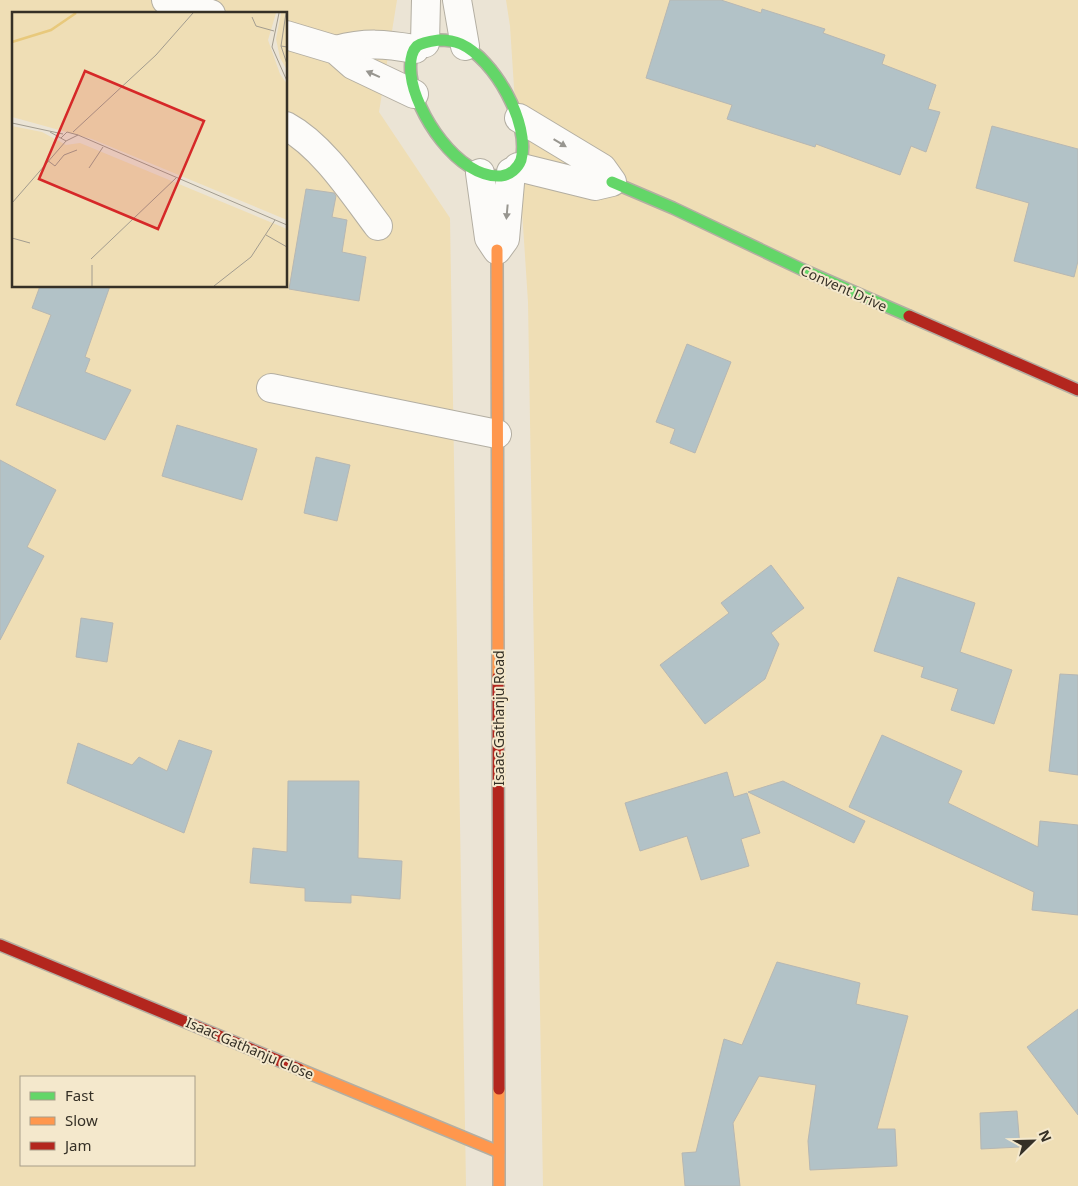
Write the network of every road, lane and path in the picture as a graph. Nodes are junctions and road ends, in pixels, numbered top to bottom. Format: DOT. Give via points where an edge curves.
graph roads {
  1 [pos="426,0"];
  2 [pos="457,0"];
  3 [pos="178,7"];
  4 [pos="202,12"];
  5 [pos="288,36"];
  6 [pos="420,46"];
  7 [pos="465,46"];
  8 [pos="336,50"];
  9 [pos="414,94"];
  10 [pos="518,118"];
  11 [pos="288,127"];
  12 [pos="515,169"];
  13 [pos="480,173"];
  14 [pos="612,182"];
  15 [pos="378,226"];
  16 [pos="497,250"];
  17 [pos="271,388"];
  18 [pos="1078,390"];
  19 [pos="497,434"];
  20 [pos="0,945"];
  21 [pos="499,1152"];
  22 [pos="499,1186"];
  1 -- 6 [label="street"];
  2 -- 7 [label="street"];
  3 -- 4 [label="street"];
  5 -- 8 [label="street"];
  6 -- 7 [label="street" via="439,40 453,40"];
  6 -- 8 [label="street" via="357,44"];
  6 -- 9 [label="street" via="411,59"];
  7 -- 10 [label="street" via="495,75"];
  9 -- 8 [label="street, one-way" via="353,65"];
  9 -- 13 [label="street" via="422,113 454,155"];
  10 -- 12 [label="street" via="524,156"];
  10 -- 14 [label="street, one-way" via="602,168"];
  11 -- 15 [label="street" via="310,142"];
  12 -- 13 [label="street" via="502,176"];
  12 -- 14 [label="street" via="595,186"];
  12 -- 16 [label="street, one-way" via="505,239"];
  13 -- 16 [label="street" via="489,238"];
  14 -- 18 [label="street, Convent Drive" via="801,270"];
  16 -- 19 [label="street, Isaac Gathanju Road"];
  17 -- 19 [label="street"];
  19 -- 21 [label="street, Isaac Gathanju Road"];
  20 -- 21 [label="street, Isaac Gathanju Close"];
  21 -- 22 [label="street, Isaac Gathanju Road"];
}
